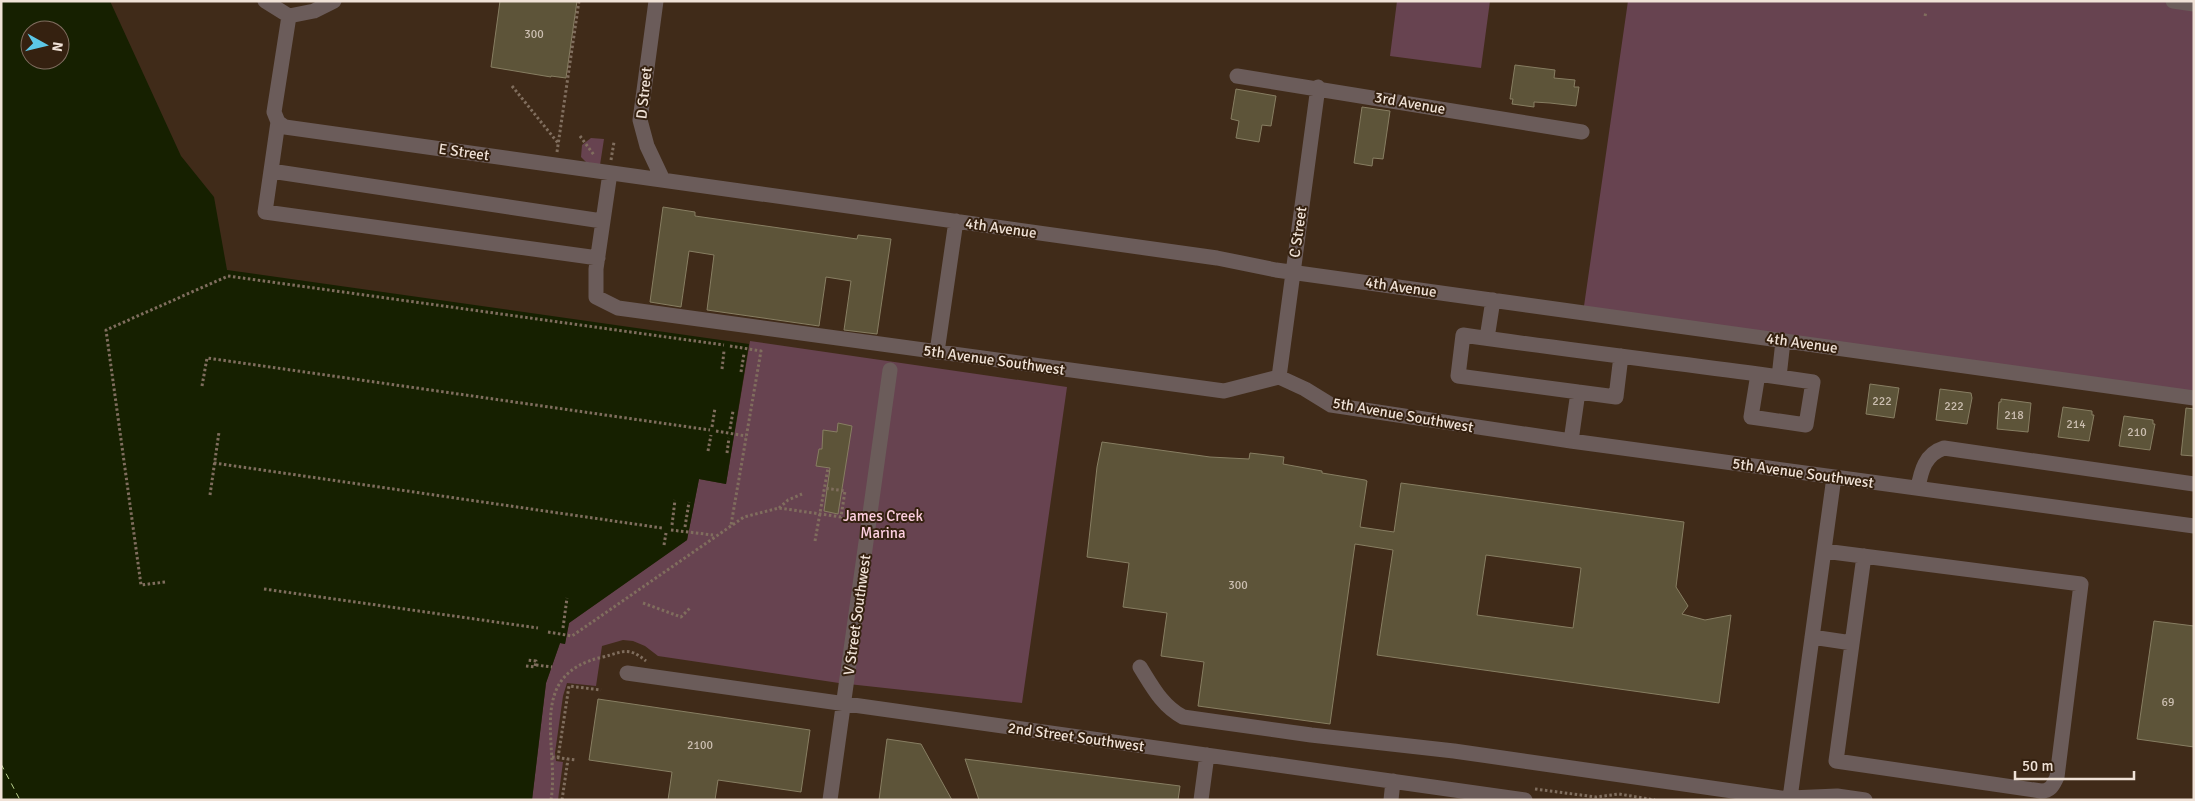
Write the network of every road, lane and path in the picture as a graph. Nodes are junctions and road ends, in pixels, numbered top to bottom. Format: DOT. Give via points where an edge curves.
graph roads {
  1 [pos="264,1"];
  2 [pos="334,1"];
  3 [pos="579,1"];
  4 [pos="656,1"];
  5 [pos="2173,1"];
  6 [pos="2194,4"];
  7 [pos="289,16"];
  8 [pos="1237,76"];
  9 [pos="512,86"];
  10 [pos="1318,88"];
  11 [pos="278,122"];
  12 [pos="1582,132"];
  13 [pos="580,136"];
  14 [pos="614,142"];
  15 [pos="558,144"];
  16 [pos="556,165"];
  17 [pos="606,169"];
  18 [pos="271,170"];
  19 [pos="663,180"];
  20 [pos="602,221"];
  21 [pos="956,221"];
  22 [pos="598,258"];
  23 [pos="1293,272"];
  24 [pos="1493,300"];
  25 [pos="1487,338"];
  26 [pos="1783,341"];
  27 [pos="724,345"];
  28 [pos="730,346"];
  29 [pos="724,351"];
  30 [pos="937,352"];
  31 [pos="744,354"];
  32 [pos="1621,356"];
  33 [pos="722,369"];
  34 [pos="890,370"];
  35 [pos="741,372"];
  36 [pos="1758,374"];
  37 [pos="1278,377"];
  38 [pos="1779,377"];
  39 [pos="202,386"];
  40 [pos="1578,392"];
  41 [pos="2194,398"];
  42 [pos="715,408"];
  43 [pos="733,411"];
  44 [pos="730,429"];
  45 [pos="716,431"];
  46 [pos="219,432"];
  47 [pos="711,436"];
  48 [pos="746,436"];
  49 [pos="729,438"];
  50 [pos="1571,441"];
  51 [pos="708,451"];
  52 [pos="727,453"];
  53 [pos="214,463"];
  54 [pos="828,468"];
  55 [pos="1834,477"];
  56 [pos="2194,484"];
  57 [pos="824,488"];
  58 [pos="1918,488"];
  59 [pos="802,494"];
  60 [pos="210,495"];
  61 [pos="675,500"];
  62 [pos="689,502"];
  63 [pos="779,508"];
  64 [pos="820,513"];
  65 [pos="731,525"];
  66 [pos="2194,526"];
  67 [pos="685,527"];
  68 [pos="662,528"];
  69 [pos="666,533"];
  70 [pos="714,536"];
  71 [pos="815,541"];
  72 [pos="664,546"];
  73 [pos="1824,551"];
  74 [pos="1864,556"];
  75 [pos="165,582"];
  76 [pos="264,589"];
  77 [pos="567,598"];
  78 [pos="643,603"];
  79 [pos="691,607"];
  80 [pos="538,628"];
  81 [pos="563,628"];
  82 [pos="548,632"];
  83 [pos="1812,637"];
  84 [pos="1852,643"];
  85 [pos="607,656"];
  86 [pos="527,660"];
  87 [pos="536,664"];
  88 [pos="526,666"];
  89 [pos="552,667"];
  90 [pos="1140,667"];
  91 [pos="627,673"];
  92 [pos="559,688"];
  93 [pos="568,689"];
  94 [pos="601,690"];
  95 [pos="844,704"];
  96 [pos="1207,755"];
  97 [pos="552,758"];
  98 [pos="558,758"];
  99 [pos="568,759"];
  100 [pos="576,760"];
  101 [pos="1393,781"];
  102 [pos="1567,794"];
  103 [pos="1793,799"];
  104 [pos="551,800"];
  105 [pos="562,800"];
  106 [pos="830,800"];
  107 [pos="1200,800"];
  108 [pos="1391,800"];
  109 [pos="1525,800"];
  110 [pos="1655,800"];
  111 [pos="1865,800"];
  1 -- 7 [label="street"];
  2 -- 7 [label="street" via="314,11"];
  3 -- 15 [label="path"];
  4 -- 19 [label="street, D Street" via="640,120 646,146"];
  5 -- 6 [label="street"];
  7 -- 11 [label="street" via="274,112"];
  8 -- 10 [label="street, 3rd Avenue"];
  9 -- 15 [label="path"];
  10 -- 12 [label="street, 3rd Avenue"];
  10 -- 23 [label="street, C Street"];
  11 -- 16 [label="street, E Street" via="285,127"];
  11 -- 18 [label="street"];
  13 -- 17 [label="path"];
  14 -- 17 [label="path"];
  15 -- 16 [label="path"];
  16 -- 17 [label="street, E Street"];
  17 -- 19 [label="street, 4th Avenue"];
  17 -- 20 [label="street"];
  18 -- 20 [label="street"];
  18 -- 22 [label="street" via="265,212"];
  19 -- 21 [label="street, 4th Avenue"];
  20 -- 22 [label="street"];
  21 -- 23 [label="street, 4th Avenue"];
  21 -- 30 [label="street"];
  22 -- 30 [label="street, 5th Avenue Southwest" via="596,297 618,308"];
  23 -- 24 [label="street, 4th Avenue"];
  23 -- 37 [label="street, C Street"];
  24 -- 25 [label="street"];
  24 -- 26 [label="street, 4th Avenue"];
  25 -- 32 [label="street"];
  25 -- 40 [label="street" via="1463,335 1458,376"];
  26 -- 38 [label="street"];
  26 -- 41 [label="street, 4th Avenue"];
  27 -- 75 [label="path" via="228,276 106,330 141,585"];
  28 -- 48 [label="path" via="761,351"];
  29 -- 33 [label="path"];
  30 -- 37 [label="street, 5th Avenue Southwest" via="1224,391"];
  31 -- 35 [label="path"];
  32 -- 36 [label="street"];
  32 -- 40 [label="street" via="1616,397"];
  34 -- 95 [label="street, V Street Southwest"];
  36 -- 38 [label="street"];
  36 -- 38 [label="street" via="1751,418 1806,425 1813,382"];
  37 -- 50 [label="street, 5th Avenue Southwest" via="1331,405"];
  39 -- 42 [label="path" via="206,358 711,428"];
  40 -- 50 [label="street"];
  43 -- 44 [label="path"];
  45 -- 48 [label="path"];
  46 -- 53 [label="path"];
  47 -- 51 [label="path"];
  48 -- 65 [label="path"];
  49 -- 52 [label="path"];
  50 -- 55 [label="street, 5th Avenue Southwest"];
  53 -- 60 [label="path"];
  53 -- 68 [label="path"];
  54 -- 57 [label="path"];
  55 -- 58 [label="street, 5th Avenue Southwest"];
  55 -- 73 [label="street"];
  56 -- 58 [label="street" via="1944,448 1929,457 1920,472"];
  57 -- 64 [label="path"];
  57 -- 64 [label="path" via="845,491 841,517"];
  58 -- 66 [label="street, 5th Avenue Southwest"];
  59 -- 63 [label="path"];
  61 -- 70 [label="path" via="671,527"];
  62 -- 67 [label="path"];
  63 -- 64 [label="path"];
  63 -- 65 [label="path" via="757,512"];
  64 -- 71 [label="path"];
  65 -- 70 [label="path"];
  69 -- 72 [label="path"];
  70 -- 82 [label="path" via="572,636"];
  73 -- 74 [label="street"];
  73 -- 83 [label="street"];
  74 -- 84 [label="street"];
  74 -- 84 [label="street" via="2081,584 2057,777 2053,786 2041,791 1836,761"];
  76 -- 80 [label="path"];
  77 -- 81 [label="path"];
  78 -- 79 [label="path" via="680,617"];
  83 -- 84 [label="street"];
  83 -- 103 [label="street"];
  85 -- 92 [label="path" via="575,668"];
  86 -- 87 [label="path" via="536,661"];
  87 -- 88 [label="path" via="535,667"];
  87 -- 89 [label="path"];
  90 -- 103 [label="street" via="1162,701 1183,717"];
  91 -- 95 [label="street, 2nd Street Southwest"];
  92 -- 93 [label="path"];
  92 -- 97 [label="path" via="552,703 549,724"];
  93 -- 94 [label="path" via="569,686"];
  93 -- 98 [label="path"];
  95 -- 96 [label="street, 2nd Street Southwest"];
  95 -- 106 [label="street, V Street Southwest"];
  96 -- 101 [label="street, 2nd Street Southwest"];
  96 -- 107 [label="street"];
  97 -- 98 [label="path"];
  97 -- 104 [label="path"];
  98 -- 99 [label="path"];
  99 -- 100 [label="path"];
  99 -- 105 [label="path"];
  101 -- 108 [label="street"];
  101 -- 109 [label="street, 2nd Street Southwest"];
  102 -- 110 [label="path" via="1599,798 1619,794"];
  103 -- 111 [label="street" via="1837,796"];
}
